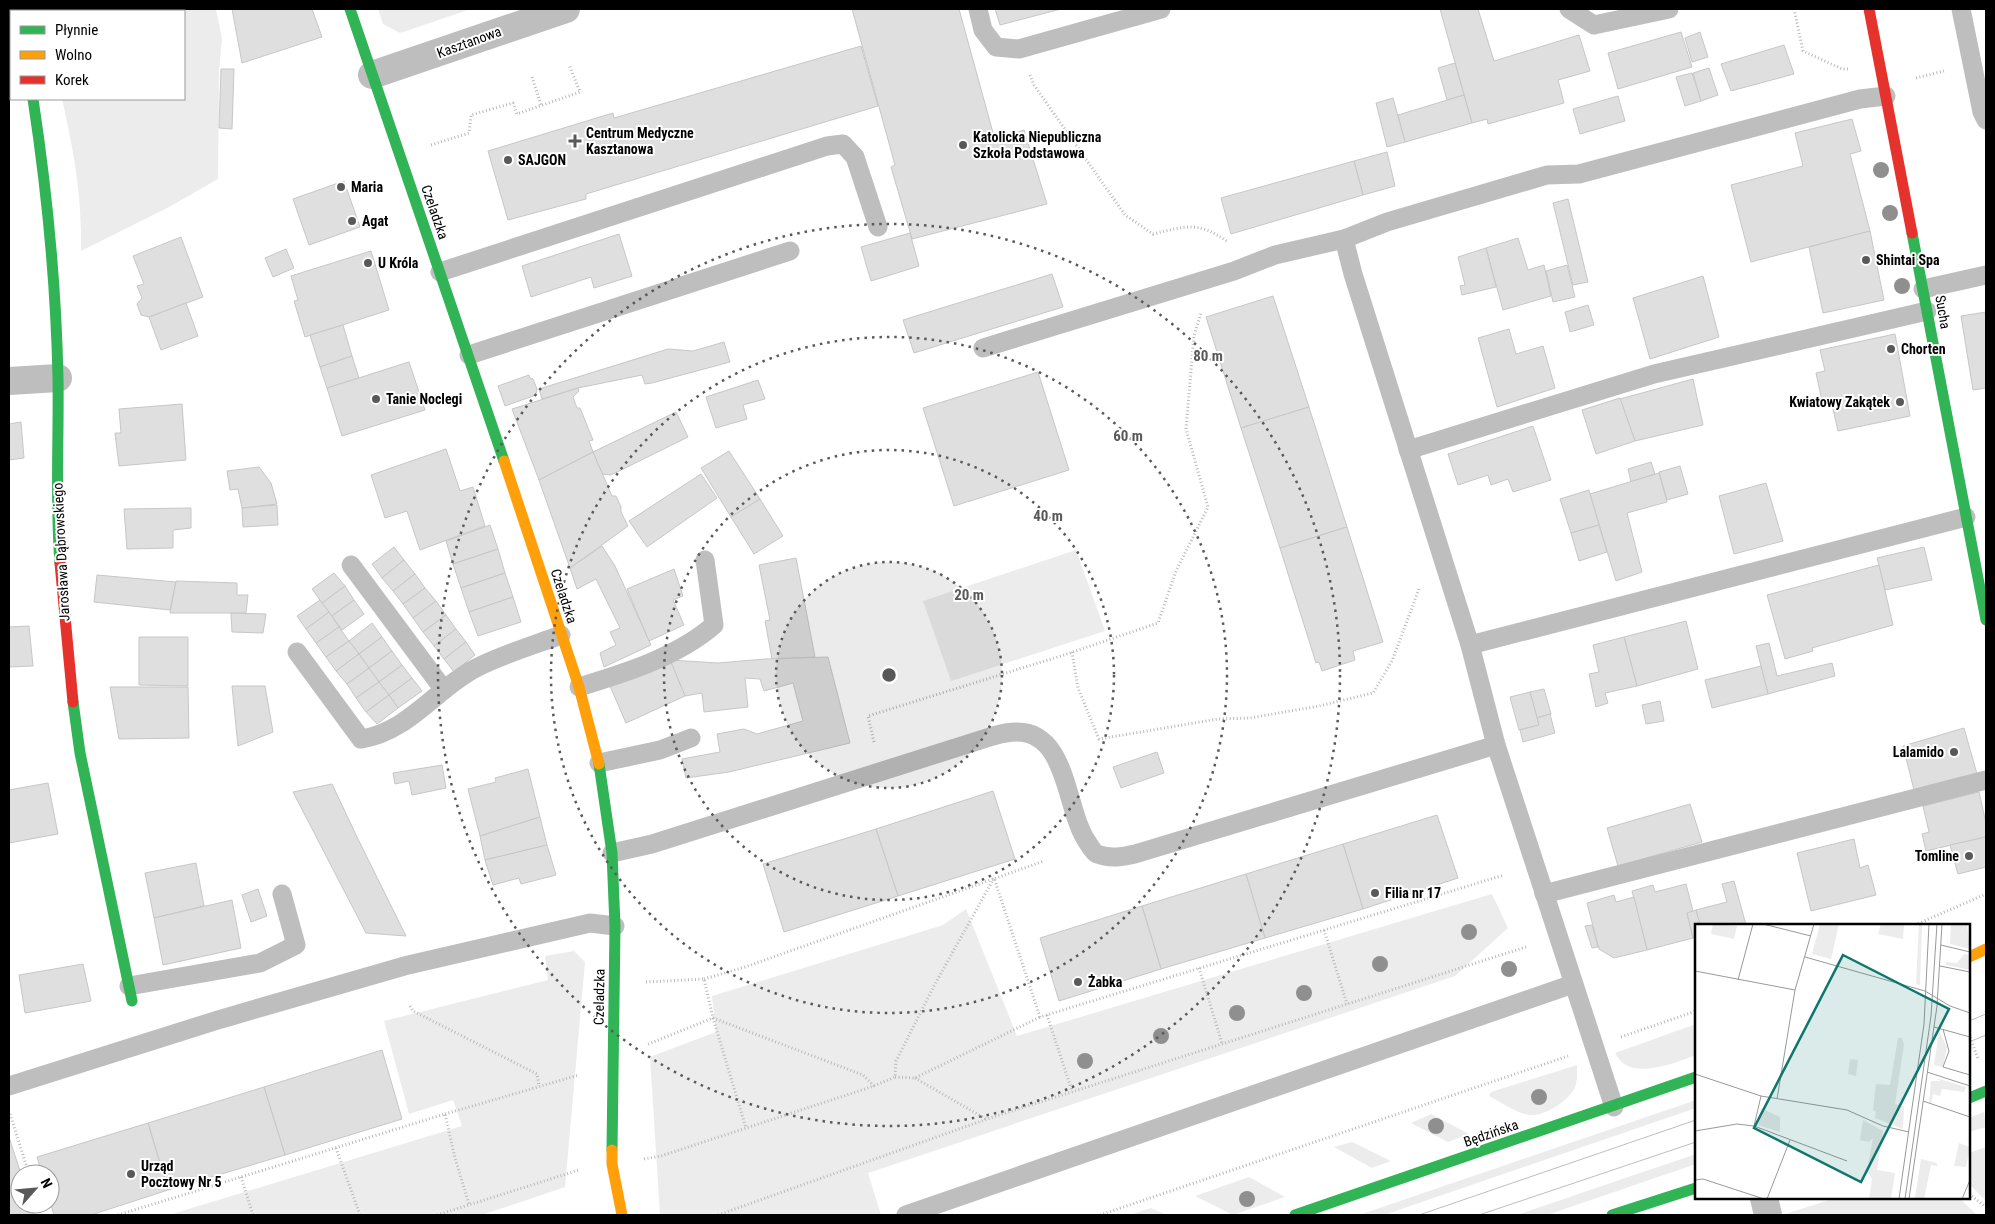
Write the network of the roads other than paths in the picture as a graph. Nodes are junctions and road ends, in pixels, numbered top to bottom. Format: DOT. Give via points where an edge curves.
graph roads {
  1 [pos="350,9"];
  2 [pos="566,9"];
  3 [pos="978,9"];
  4 [pos="1161,9"];
  5 [pos="1569,9"];
  6 [pos="1669,9"];
  7 [pos="1869,9"];
  8 [pos="1961,9"];
  9 [pos="526,15"];
  10 [pos="372,75"];
  11 [pos="1885,90"];
  12 [pos="33,100"];
  13 [pos="1986,120"];
  14 [pos="878,228"];
  15 [pos="1344,239"];
  16 [pos="790,251"];
  17 [pos="440,272"];
  18 [pos="1986,275"];
  19 [pos="1923,289"];
  20 [pos="1927,311"];
  21 [pos="983,348"];
  22 [pos="469,355"];
  23 [pos="58,378"];
  24 [pos="9,381"];
  25 [pos="1408,450"];
  26 [pos="1966,517"];
  27 [pos="705,560"];
  28 [pos="351,565"];
  29 [pos="1986,620"];
  30 [pos="561,635"];
  31 [pos="1470,645"];
  32 [pos="297,652"];
  33 [pos="578,687"];
  34 [pos="444,690"];
  35 [pos="691,738"];
  36 [pos="1496,745"];
  37 [pos="599,763"];
  38 [pos="1986,780"];
  39 [pos="612,854"];
  40 [pos="282,894"];
  41 [pos="1544,894"];
  42 [pos="615,926"];
  43 [pos="1986,949"];
  44 [pos="1970,957"];
  45 [pos="1573,984"];
  46 [pos="131,994"];
  47 [pos="1695,1077"];
  48 [pos="9,1086"];
  49 [pos="1986,1091"];
  50 [pos="1970,1098"];
  51 [pos="1614,1107"];
  52 [pos="1695,1188"];
  53 [pos="1764,1199"];
  54 [pos="622,1215"];
  55 [pos="906,1215"];
  56 [pos="1295,1215"];
  57 [pos="1612,1215"];
  58 [pos="1768,1215"];
  1 -- 10 [label="street, Czeladzka"];
  2 -- 9 [label="street, Kasztanowa"];
  3 -- 4 [label="lane" via="983,30 996,47 1019,49"];
  5 -- 6 [label="lane" via="1594,25"];
  7 -- 11 [label="street, Sucha"];
  8 -- 13 [label="lane"];
  9 -- 10 [label="street, Kasztanowa"];
  10 -- 17 [label="street, Czeladzka"];
  11 -- 15 [label="lane" via="1579,174 1547,175 1387,222"];
  11 -- 19 [label="street, Sucha"];
  12 -- 23 [label="street, Jarosława Dąbrowskiego" via="46,182"];
  14 -- 17 [label="lane" via="855,158 843,144 826,146"];
  15 -- 21 [label="lane" via="1274,255 1234,271"];
  15 -- 25 [label="lane"];
  16 -- 22 [label="lane"];
  17 -- 22 [label="street, Czeladzka"];
  18 -- 19 [label="lane"];
  19 -- 20 [label="street, Sucha"];
  20 -- 25 [label="lane" via="1654,374"];
  20 -- 26 [label="street, Sucha"];
  22 -- 30 [label="street, Czeladzka"];
  23 -- 24 [label="street"];
  23 -- 46 [label="street, Jarosława Dąbrowskiego" via="57,528 68,670 80,753"];
  25 -- 31 [label="lane"];
  26 -- 29 [label="street, Sucha"];
  26 -- 31 [label="lane"];
  27 -- 33 [label="lane" via="714,625 697,640"];
  28 -- 34 [label="lane"];
  30 -- 33 [label="street, Czeladzka"];
  30 -- 34 [label="lane" via="477,667"];
  31 -- 36 [label="lane"];
  32 -- 34 [label="lane" via="361,739 377,737 403,723"];
  33 -- 37 [label="street, Czeladzka"];
  35 -- 37 [label="lane" via="660,750"];
  36 -- 39 [label="lane" via="1114,858 1095,853 1081,834 1061,767 1050,748 1036,737 1017,732 993,736"];
  36 -- 41 [label="lane"];
  37 -- 39 [label="street, Czeladzka"];
  38 -- 41 [label="lane"];
  39 -- 42 [label="street, Czeladzka"];
  40 -- 46 [label="lane" via="296,945 260,963"];
  41 -- 45 [label="lane"];
  42 -- 48 [label="lane" via="590,923 404,966"];
  42 -- 54 [label="street, Czeladzka" via="612,1164"];
  43 -- 44 [label="street"];
  45 -- 51 [label="lane"];
  45 -- 55 [label="lane"];
  47 -- 51 [label="street, Będzińska"];
  49 -- 50 [label="street"];
  51 -- 56 [label="street, Będzińska"];
  52 -- 57 [label="street"];
  53 -- 58 [label="street"];
}
